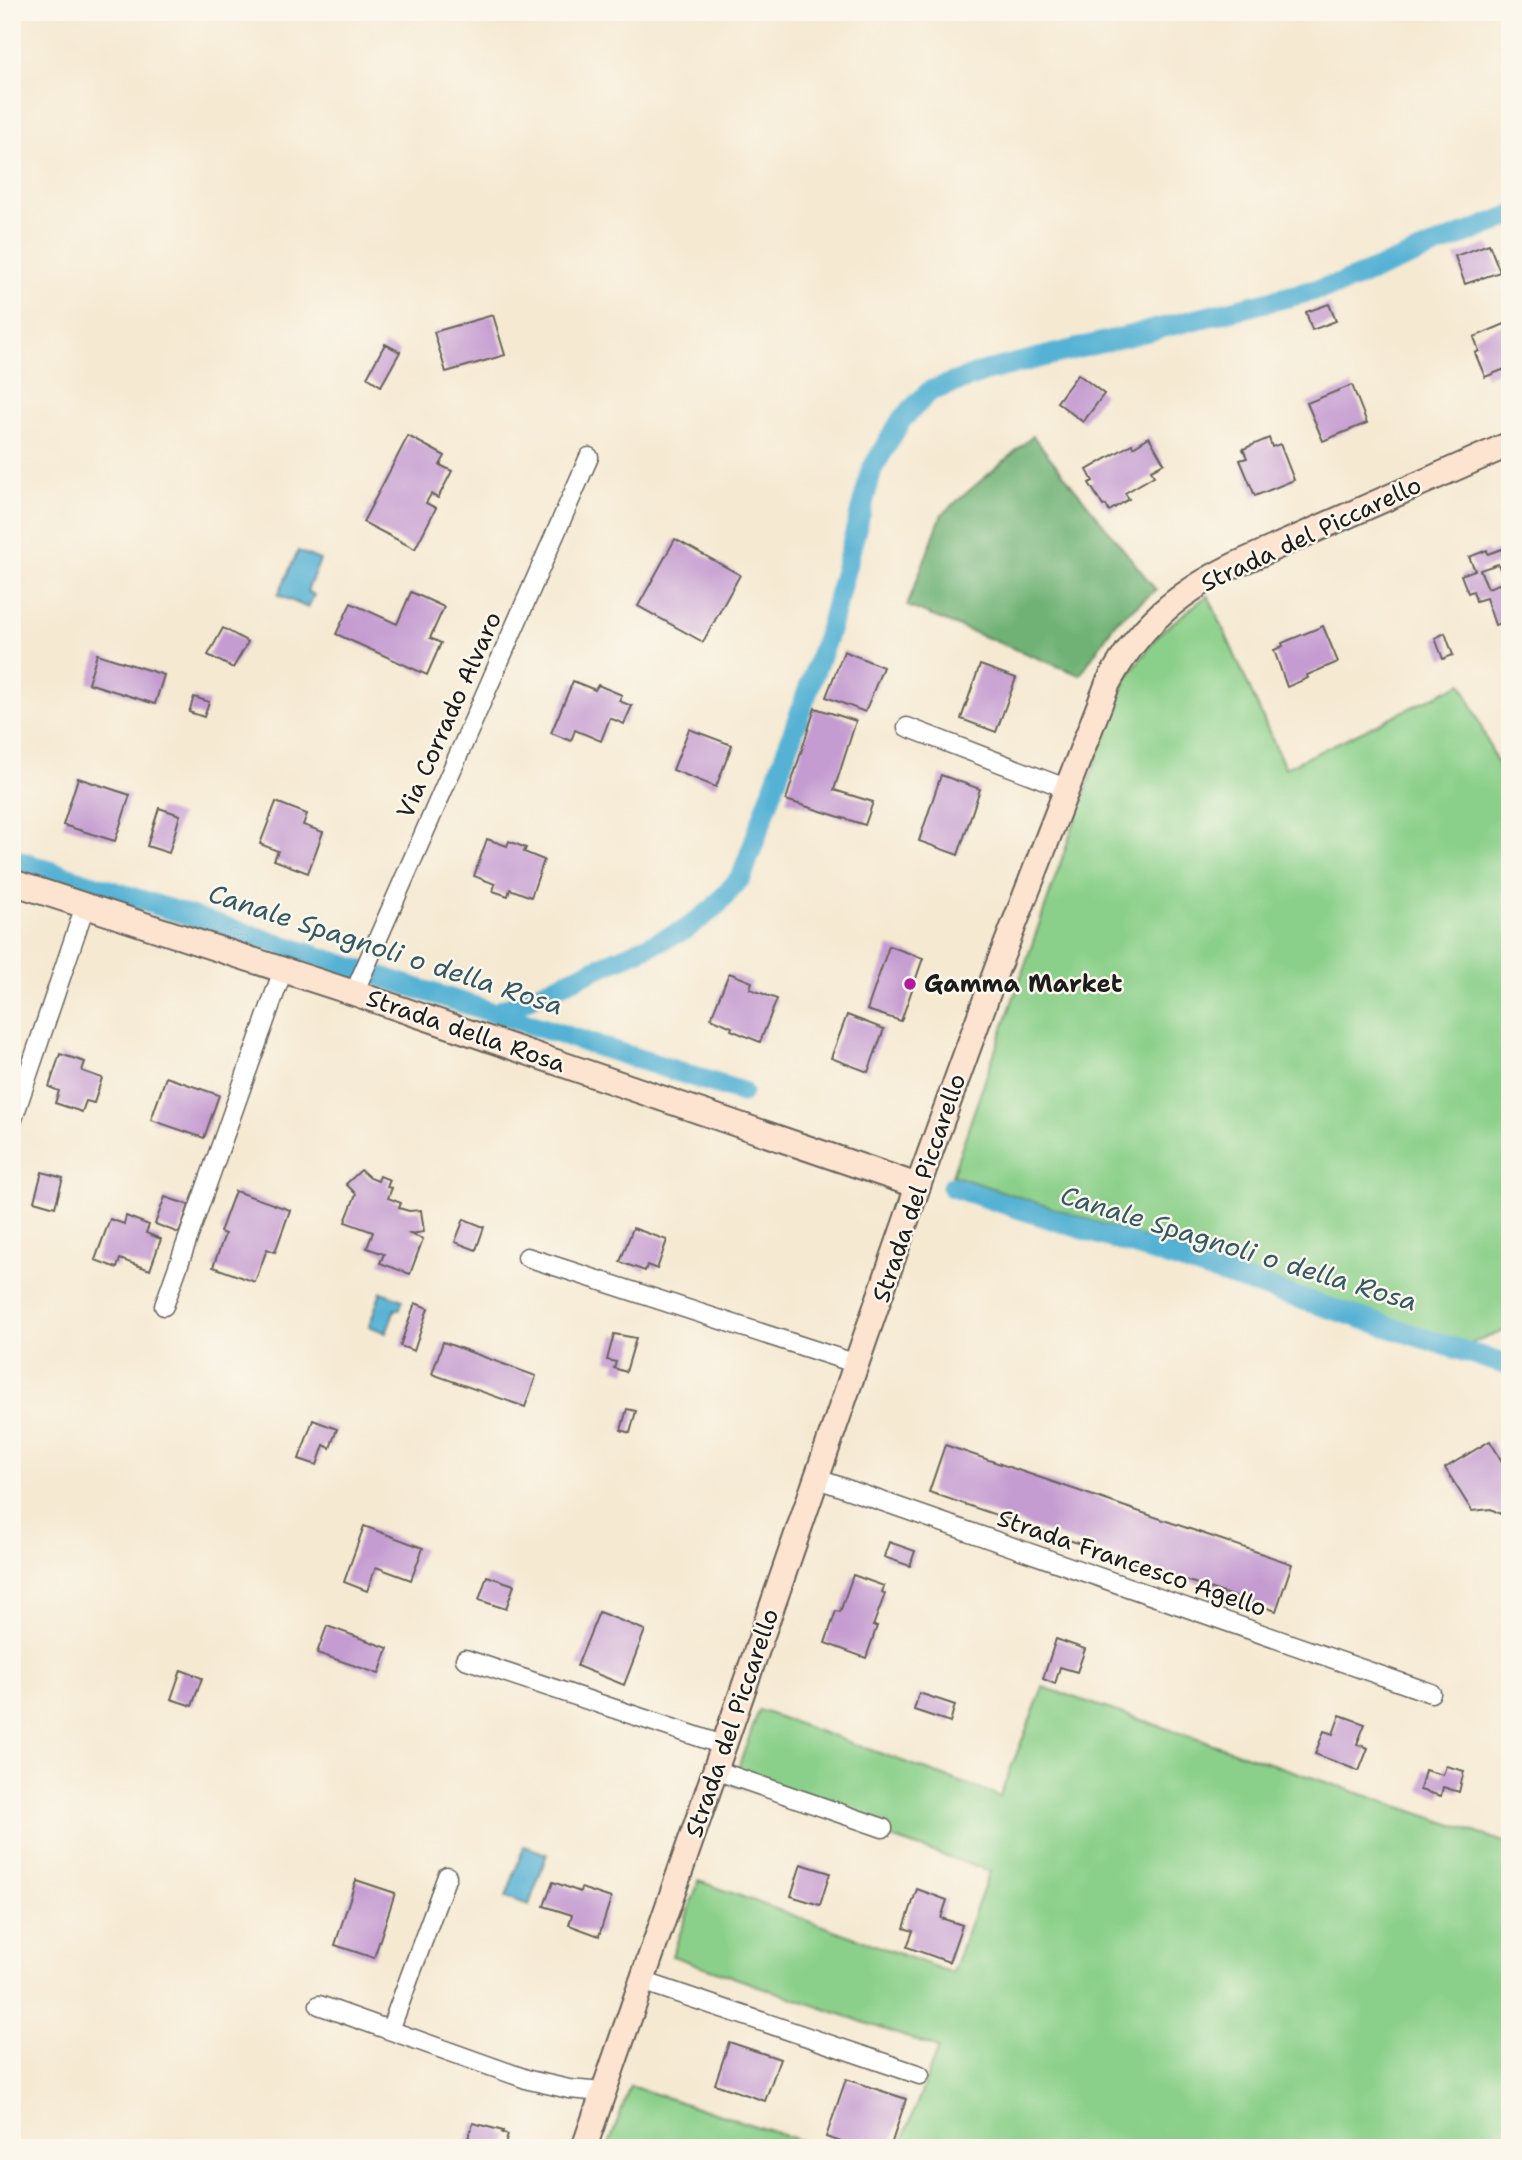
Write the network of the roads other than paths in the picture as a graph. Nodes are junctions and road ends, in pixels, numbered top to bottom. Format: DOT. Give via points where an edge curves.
graph roads {
  1 [pos="1510,444"];
  2 [pos="589,457"];
  3 [pos="907,727"];
  4 [pos="1068,789"];
  5 [pos="12,882"];
  6 [pos="85,906"];
  7 [pos="283,970"];
  8 [pos="354,993"];
  9 [pos="12,1122"];
  10 [pos="918,1186"];
  11 [pos="527,1257"];
  12 [pos="164,1306"];
  13 [pos="857,1364"];
  14 [pos="818,1479"];
  15 [pos="465,1659"];
  16 [pos="1431,1693"];
  17 [pos="723,1745"];
  18 [pos="715,1770"];
  19 [pos="883,1828"];
  20 [pos="447,1876"];
  21 [pos="642,1981"];
  22 [pos="319,2005"];
  23 [pos="390,2030"];
  24 [pos="920,2075"];
  25 [pos="603,2092"];
  26 [pos="584,2148"];
  1 -- 4 [label="street, Strada del Piccarello" via="1235,565 1173,601 1144,629 1112,676"];
  2 -- 8 [label="street, Via Corrado Alvaro"];
  3 -- 4 [label="street"];
  4 -- 10 [label="street, Strada del Piccarello"];
  5 -- 6 [label="street, Strada della Rosa"];
  6 -- 7 [label="street, Strada della Rosa"];
  6 -- 9 [label="street"];
  7 -- 8 [label="street, Strada della Rosa"];
  7 -- 12 [label="street"];
  8 -- 10 [label="street, Strada della Rosa"];
  10 -- 13 [label="street, Strada del Piccarello"];
  11 -- 13 [label="street"];
  13 -- 14 [label="street, Strada del Piccarello"];
  14 -- 16 [label="street, Strada Francesco Agello"];
  14 -- 17 [label="street, Strada del Piccarello"];
  15 -- 17 [label="street"];
  17 -- 18 [label="street, Strada del Piccarello"];
  18 -- 19 [label="street"];
  18 -- 21 [label="street, Strada del Piccarello"];
  20 -- 23 [label="street"];
  21 -- 24 [label="street"];
  21 -- 25 [label="street, Strada del Piccarello"];
  22 -- 23 [label="street"];
  23 -- 25 [label="street" via="528,2080"];
  25 -- 26 [label="street, Strada del Piccarello"];
}
